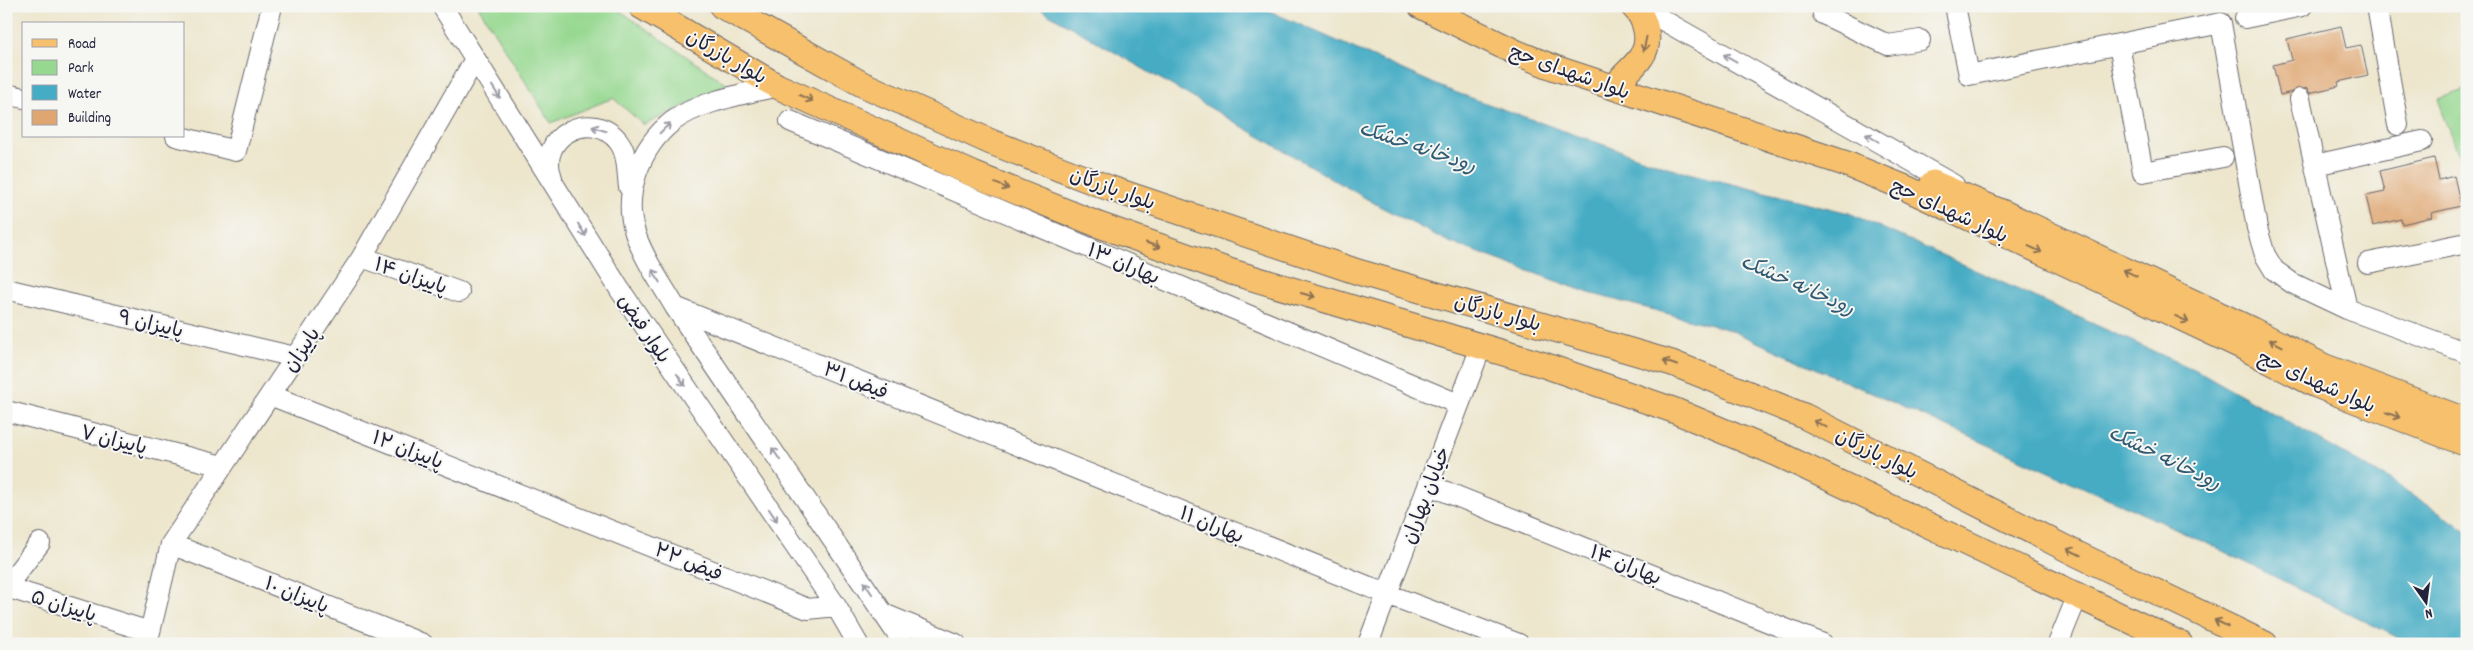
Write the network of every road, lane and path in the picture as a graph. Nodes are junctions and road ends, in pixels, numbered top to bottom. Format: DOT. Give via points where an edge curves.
graph roads {
  1 [pos="272,6"];
  2 [pos="442,6"];
  3 [pos="641,6"];
  4 [pos="722,6"];
  5 [pos="1421,6"];
  6 [pos="1452,6"];
  7 [pos="1633,6"];
  8 [pos="1638,6"];
  9 [pos="1822,6"];
  10 [pos="1955,6"];
  11 [pos="2302,6"];
  12 [pos="2376,6"];
  13 [pos="2245,18"];
  14 [pos="1920,40"];
  15 [pos="2119,45"];
  16 [pos="475,59"];
  17 [pos="1622,78"];
  18 [pos="777,86"];
  19 [pos="6,94"];
  20 [pos="22,98"];
  21 [pos="2300,99"];
  22 [pos="790,121"];
  23 [pos="2398,125"];
  24 [pos="184,138"];
  25 [pos="2422,141"];
  26 [pos="991,142"];
  27 [pos="2223,157"];
  28 [pos="2314,165"];
  29 [pos="974,174"];
  30 [pos="554,185"];
  31 [pos="631,199"];
  32 [pos="2006,214"];
  33 [pos="2467,243"];
  34 [pos="362,257"];
  35 [pos="2368,263"];
  36 [pos="6,288"];
  37 [pos="459,292"];
  38 [pos="675,307"];
  39 [pos="2347,309"];
  40 [pos="1481,347"];
  41 [pos="2467,353"];
  42 [pos="295,357"];
  43 [pos="270,395"];
  44 [pos="1458,404"];
  45 [pos="6,411"];
  46 [pos="2467,422"];
  47 [pos="2467,444"];
  48 [pos="1036,453"];
  49 [pos="222,466"];
  50 [pos="1430,485"];
  51 [pos="545,503"];
  52 [pos="40,543"];
  53 [pos="171,544"];
  54 [pos="6,587"];
  55 [pos="1387,594"];
  56 [pos="2077,597"];
  57 [pos="836,606"];
  58 [pos="886,615"];
  59 [pos="148,638"];
  60 [pos="423,644"];
  61 [pos="858,644"];
  62 [pos="904,644"];
  63 [pos="956,644"];
  64 [pos="1368,644"];
  65 [pos="1519,644"];
  66 [pos="1823,644"];
  67 [pos="2058,644"];
  68 [pos="2180,644"];
  69 [pos="2265,644"];
  1 -- 24 [label="street" via="236,151"];
  2 -- 16 [label="street, بلوار فیض"];
  3 -- 18 [label="main road, بلوار بازرگان"];
  4 -- 26 [label="main road, بلوار بازرگان" via="862,84"];
  5 -- 47 [label="main road, بلوار شهدای حج, one-way" via="1555,68 1844,162 2243,347 2316,385"];
  6 -- 17 [label="main road, بلوار شهدای حج" via="1536,47"];
  7 -- 17 [label="main road, one-way" via="1640,13 1647,34 1642,56"];
  32 -- 8 [label="street, one-way"];
  9 -- 14 [label="street" via="1824,14 1888,45"];
  10 -- 15 [label="street" via="1969,75"];
  11 -- 13 [label="street"];
  12 -- 23 [label="street"];
  15 -- 27 [label="street" via="2143,172"];
  15 -- 39 [label="street" via="2221,23 2257,228 2265,255 2274,270 2292,283"];
  16 -- 30 [label="street, بلوار فیض, one-way"];
  16 -- 34 [label="street, پاییزان"];
  17 -- 32 [label="main road, بلوار شهدای حج" via="1691,102 1855,149"];
  18 -- 29 [label="main road, بلوار بازرگان, one-way"];
  31 -- 18 [label="street, بلوار فیض, one-way" via="638,170 651,143 674,120 710,103"];
  19 -- 20 [label="street"];
  21 -- 28 [label="street"];
  22 -- 44 [label="street, بهاران ۱۳"];
  25 -- 28 [label="street"];
  26 -- 29 [label="main road"];
  69 -- 26 [label="main road, بلوار بازرگان, one-way" via="2077,554 1804,416 1672,363 1358,272 1109,188"];
  28 -- 39 [label="street"];
  29 -- 40 [label="main road, بلوار بازرگان, one-way" via="1099,225 1232,272"];
  31 -- 30 [label="street, one-way" via="620,143 609,132 595,126 580,126 566,131 555,142 549,156 549,171"];
  30 -- 57 [label="street, بلوار فیض, one-way" via="620,290"];
  38 -- 31 [label="street, بلوار فیض, one-way" via="635,232"];
  46 -- 32 [label="main road, بلوار شهدای حج, one-way" via="2323,366"];
  33 -- 35 [label="street"];
  34 -- 37 [label="street, پاییزان ۱۴"];
  34 -- 42 [label="street, پاییزان"];
  36 -- 42 [label="street, پاییزان ۹"];
  38 -- 48 [label="street, فیض ۳۱"];
  58 -- 38 [label="street, بلوار فیض, one-way"];
  39 -- 41 [label="street"];
  40 -- 44 [label="street, خیابان بهاران"];
  40 -- 56 [label="main road, بلوار بازرگان" via="1673,410 1778,454"];
  42 -- 43 [label="street, پاییزان"];
  43 -- 49 [label="street, پاییزان"];
  43 -- 51 [label="street, پاییزان ۱۲"];
  44 -- 50 [label="street, خیابان بهاران"];
  45 -- 49 [label="street, پاییزان ۷"];
  48 -- 55 [label="street, بهاران ۱۱"];
  49 -- 53 [label="street, پاییزان"];
  50 -- 55 [label="street, خیابان بهاران"];
  50 -- 66 [label="street, بهاران ۱۴"];
  51 -- 57 [label="street, فیض ۲۲" via="808,609"];
  52 -- 54 [label="street"];
  53 -- 59 [label="street, پاییزان"];
  53 -- 60 [label="street, پاییزان ۱۰"];
  54 -- 59 [label="street, پاییزان ۵"];
  55 -- 64 [label="street, خیابان بهاران"];
  55 -- 65 [label="street, بهاران ۱۱"];
  56 -- 67 [label="street"];
  56 -- 68 [label="main road, بلوار بازرگان"];
  57 -- 61 [label="street, بلوار فیض"];
  58 -- 62 [label="street, بلوار فیض"];
  58 -- 63 [label="street"];
}
